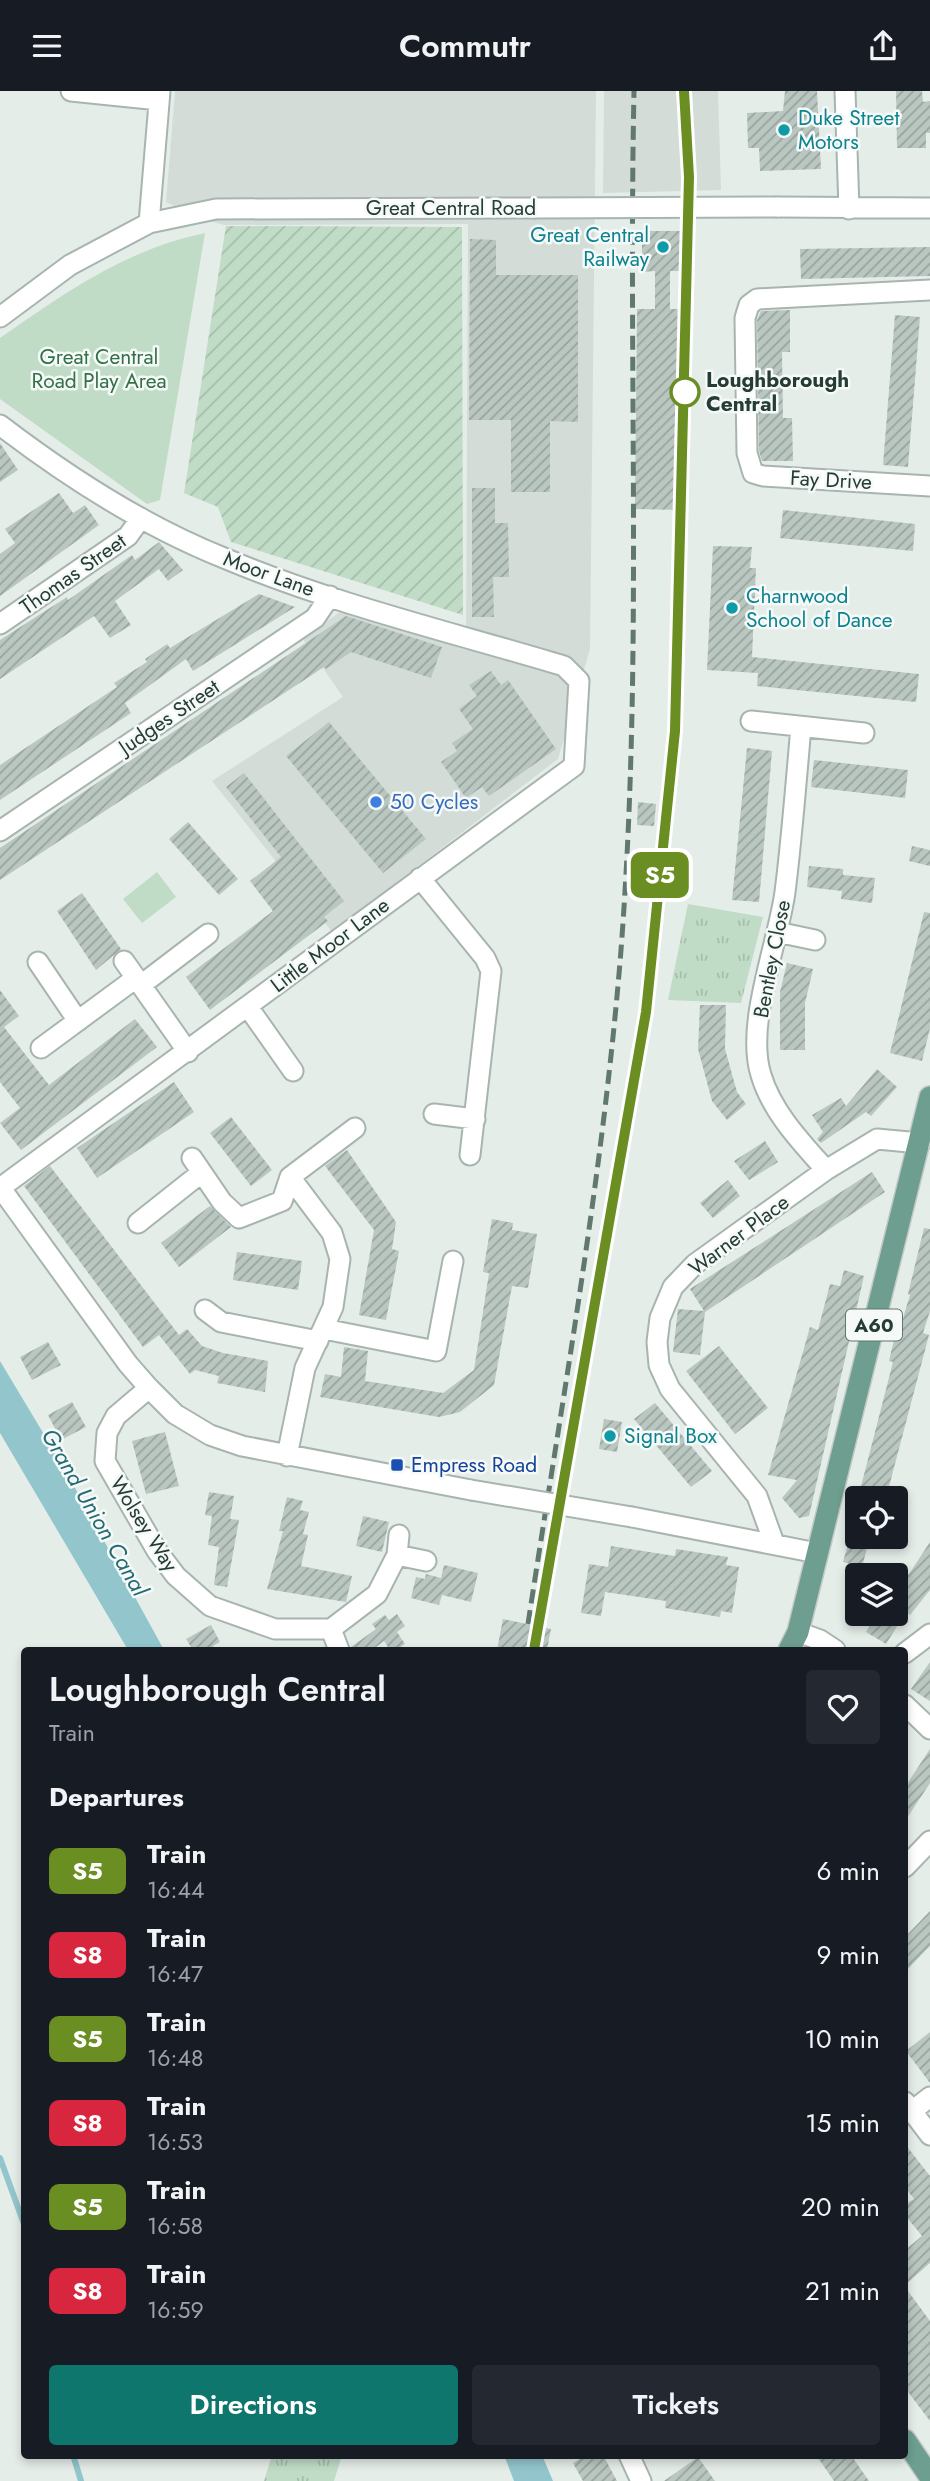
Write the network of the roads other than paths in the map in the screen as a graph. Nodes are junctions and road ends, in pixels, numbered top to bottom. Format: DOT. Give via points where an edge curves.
graph roads {
  1 [pos="71,91"];
  2 [pos="845,91"];
  3 [pos="160,96"];
  4 [pos="930,208"];
  5 [pos="849,209"];
  6 [pos="149,223"];
  7 [pos="930,290"];
  8 [pos="0,317"];
  9 [pos="0,425"];
  10 [pos="930,486"];
  11 [pos="141,518"];
  12 [pos="330,596"];
  13 [pos="0,624"];
  14 [pos="564,666"];
  15 [pos="751,721"];
  16 [pos="801,727"];
  17 [pos="864,733"];
  18 [pos="0,831"];
  19 [pos="420,878"];
  20 [pos="777,932"];
  21 [pos="208,934"];
  22 [pos="816,940"];
  23 [pos="124,961"];
  24 [pos="38,962"];
  25 [pos="138,981"];
  26 [pos="248,1007"];
  27 [pos="78,1021"];
  28 [pos="41,1048"];
  29 [pos="188,1052"];
  30 [pos="293,1071"];
  31 [pos="930,1097"];
  32 [pos="434,1114"];
  33 [pos="475,1119"];
  34 [pos="355,1128"];
  35 [pos="920,1143"];
  36 [pos="470,1155"];
  37 [pos="826,1170"];
  38 [pos="290,1177"];
  39 [pos="0,1187"];
  40 [pos="138,1223"];
  41 [pos="453,1261"];
  42 [pos="205,1310"];
  43 [pos="321,1335"];
  44 [pos="149,1388"];
  45 [pos="287,1456"];
  46 [pos="398,1535"];
  47 [pos="774,1543"];
  48 [pos="817,1553"];
  49 [pos="397,1555"];
  50 [pos="426,1561"];
  51 [pos="331,1629"];
  52 [pos="930,1634"];
  53 [pos="794,1641"];
  54 [pos="338,1647"];
  55 [pos="830,1647"];
  56 [pos="908,1651"];
  57 [pos="908,1708"];
  58 [pos="930,1729"];
  59 [pos="930,1841"];
  60 [pos="908,1864"];
  61 [pos="930,2097"];
  62 [pos="909,2107"];
  63 [pos="930,2135"];
  64 [pos="908,2444"];
  65 [pos="631,2459"];
  66 [pos="930,2477"];
  67 [pos="641,2481"];
  1 -- 3 [label="street"];
  2 -- 5 [label="street"];
  3 -- 6 [label="street"];
  4 -- 5 [label="street, Great Central Road"];
  5 -- 6 [label="street, Great Central Road, bridge" via="216,209"];
  6 -- 8 [label="street, Great Central Road" via="70,265"];
  7 -- 10 [label="street, Fay Drive" via="768,297 757,299 745,318 747,453 753,473"];
  9 -- 11 [label="street, Moor Lane"];
  11 -- 12 [label="street, Moor Lane" via="225,559"];
  11 -- 13 [label="street, Thomas Street" via="128,536"];
  12 -- 14 [label="street, Moor Lane"];
  12 -- 18 [label="street, Judges Street" via="315,618"];
  14 -- 19 [label="street, Little Moor Lane" via="579,681 574,766"];
  15 -- 16 [label="street"];
  16 -- 17 [label="street"];
  16 -- 20 [label="street, Bentley Close"];
  19 -- 26 [label="street, Little Moor Lane"];
  19 -- 33 [label="street" via="491,971"];
  20 -- 22 [label="street"];
  20 -- 37 [label="street, Bentley Close" via="763,989 760,1073 775,1106"];
  21 -- 25 [label="street"];
  23 -- 25 [label="street"];
  24 -- 27 [label="street"];
  25 -- 27 [label="street"];
  25 -- 29 [label="street"];
  26 -- 29 [label="street, Little Moor Lane"];
  26 -- 30 [label="street"];
  27 -- 28 [label="street"];
  29 -- 39 [label="street, Little Moor Lane"];
  31 -- 35 [label="main road, A60"];
  32 -- 33 [label="street"];
  33 -- 36 [label="street"];
  34 -- 38 [label="street"];
  35 -- 37 [label="street, Warner Place" via="877,1139"];
  35 -- 48 [label="main road, A60"];
  37 -- 47 [label="street, Warner Place" via="695,1264 673,1287 660,1318 659,1365 670,1389 757,1496"];
  38 -- 40 [label="street" via="282,1201 239,1218 197,1166"];
  38 -- 43 [label="street" via="332,1234 340,1259 333,1307"];
  39 -- 44 [label="street"];
  41 -- 43 [label="street" via="436,1351"];
  42 -- 43 [label="street" via="221,1322"];
  43 -- 45 [label="street" via="305,1368"];
  44 -- 45 [label="street" via="175,1414 210,1435"];
  44 -- 51 [label="street, Wolsey Way" via="116,1416 107,1433 105,1461 157,1551 194,1595 230,1615 275,1629"];
  45 -- 47 [label="street, bridge"];
  46 -- 49 [label="street"];
  47 -- 48 [label="street"];
  48 -- 53 [label="main road, A60"];
  49 -- 50 [label="street"];
  49 -- 51 [label="street" via="377,1594"];
  51 -- 54 [label="street"];
  52 -- 56 [label="street"];
  53 -- 55 [label="street" via="820,1640"];
  57 -- 58 [label="street"];
  59 -- 60 [label="street"];
  61 -- 62 [label="street"];
  62 -- 63 [label="street"];
  64 -- 66 [label="main road"];
  65 -- 67 [label="street"];
}
